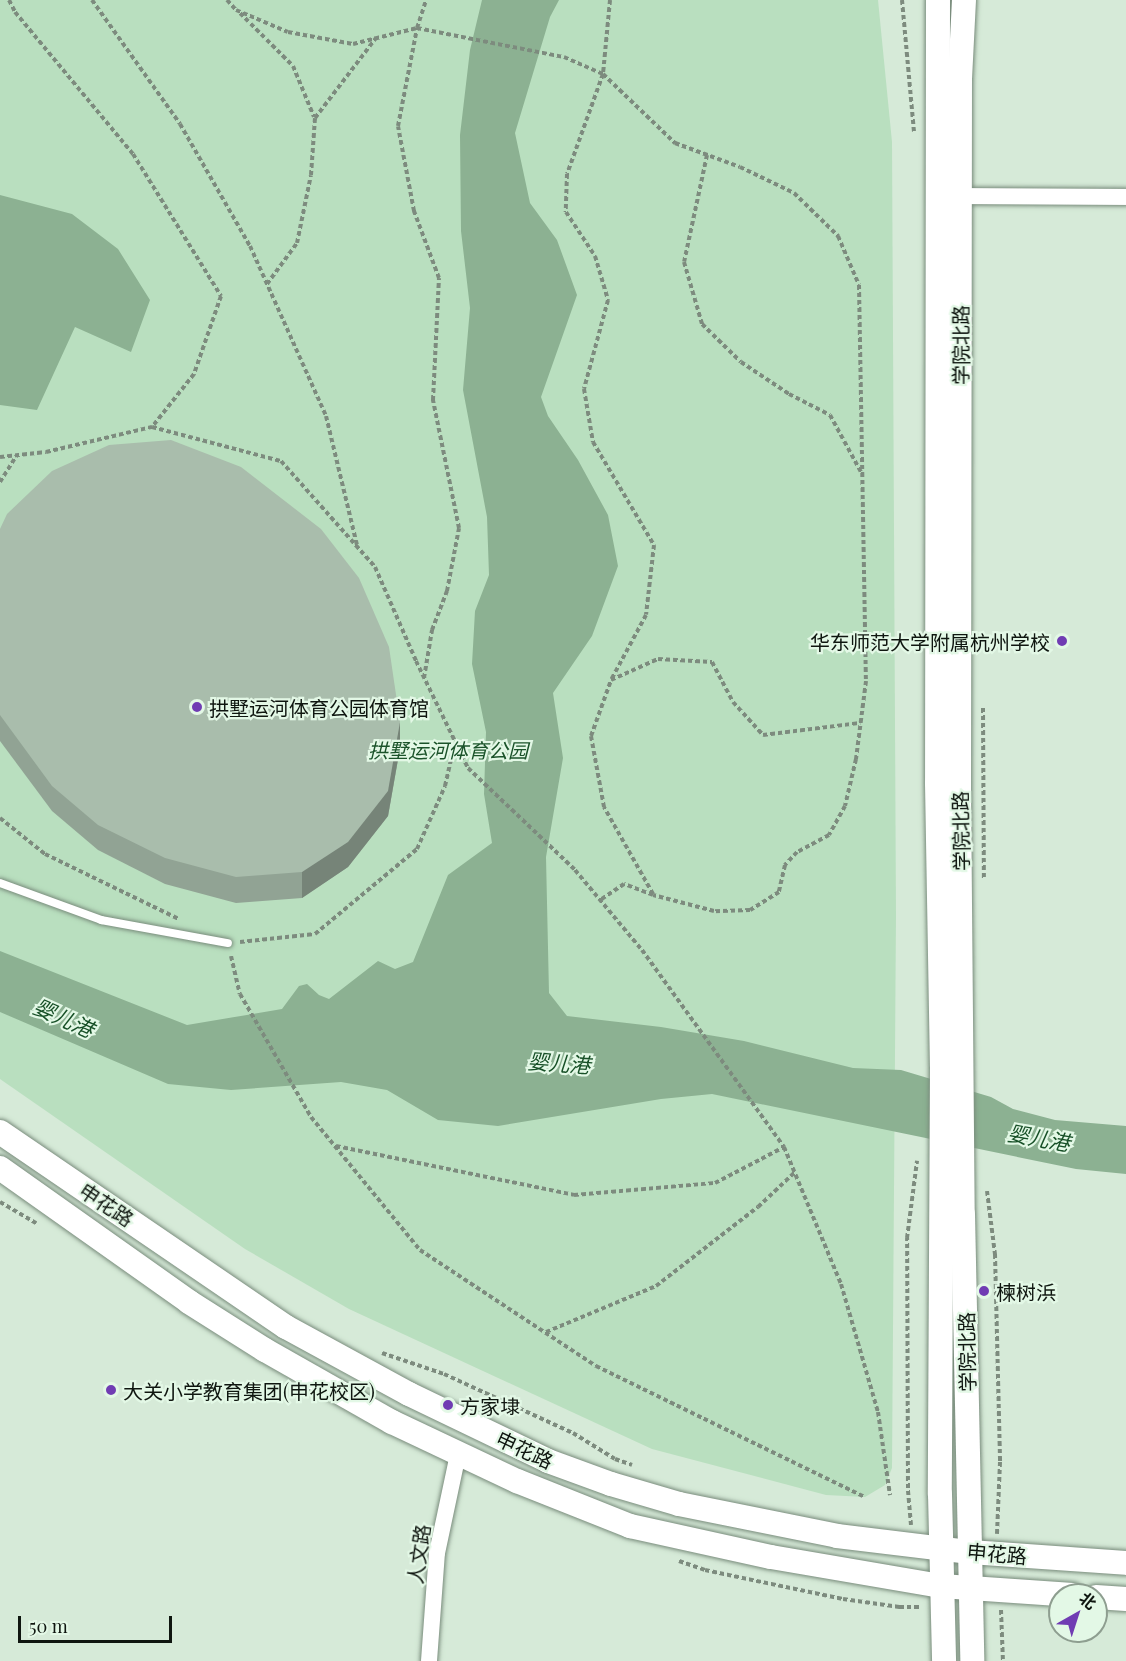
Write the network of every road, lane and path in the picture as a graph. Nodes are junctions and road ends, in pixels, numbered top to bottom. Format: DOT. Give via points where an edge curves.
graph roads {
  1 [pos="9,0"];
  2 [pos="92,0"];
  3 [pos="227,0"];
  4 [pos="426,0"];
  5 [pos="610,0"];
  6 [pos="938,0"];
  7 [pos="964,0"];
  8 [pos="236,10"];
  9 [pos="417,28"];
  10 [pos="376,38"];
  11 [pos="603,74"];
  12 [pos="315,118"];
  13 [pos="707,155"];
  14 [pos="960,196"];
  15 [pos="1126,197"];
  16 [pos="267,285"];
  17 [pos="152,427"];
  18 [pos="17,455"];
  19 [pos="0,457"];
  20 [pos="862,475"];
  21 [pos="0,482"];
  22 [pos="357,547"];
  23 [pos="424,678"];
  24 [pos="611,680"];
  25 [pos="860,723"];
  26 [pos="455,742"];
  27 [pos="0,818"];
  28 [pos="0,883"];
  29 [pos="653,895"];
  30 [pos="600,900"];
  31 [pos="189,924"];
  32 [pos="228,943"];
  33 [pos="952,1067"];
  34 [pos="0,1132"];
  35 [pos="335,1146"];
  36 [pos="784,1147"];
  37 [pos="929,1155"];
  38 [pos="0,1168"];
  39 [pos="794,1173"];
  40 [pos="986,1189"];
  41 [pos="545,1333"];
  42 [pos="376,1350"];
  43 [pos="458,1454"];
  44 [pos="637,1466"];
  45 [pos="890,1495"];
  46 [pos="865,1497"];
  47 [pos="913,1545"];
  48 [pos="940,1548"];
  49 [pos="970,1552"];
  50 [pos="998,1553"];
  51 [pos="1126,1563"];
  52 [pos="917,1582"];
  53 [pos="941,1586"];
  54 [pos="972,1588"];
  55 [pos="1000,1590"];
  56 [pos="1048,1593"];
  57 [pos="1108,1598"];
  58 [pos="1126,1599"];
  59 [pos="921,1617"];
  60 [pos="429,1661"];
  61 [pos="944,1661"];
  62 [pos="972,1661"];
  63 [pos="1003,1661"];
  1 -- 17 [label="path" via="134,153 222,296 194,374"];
  2 -- 16 [label="path" via="180,124 250,246"];
  3 -- 8 [label="path"];
  4 -- 9 [label="path"];
  5 -- 11 [label="path"];
  6 -- 33 [label="main road, 学院北路" via="937,747"];
  7 -- 14 [label="main road, 学院北路"];
  8 -- 10 [label="path" via="288,32 353,44"];
  8 -- 12 [label="path" via="293,66"];
  9 -- 10 [label="path"];
  9 -- 11 [label="path" via="564,57"];
  9 -- 23 [label="path" via="398,126 414,211 439,278 433,400 459,528 447,591 432,630"];
  10 -- 12 [label="path"];
  11 -- 13 [label="path" via="675,143"];
  11 -- 24 [label="path" via="567,174 566,212 595,256 608,300 584,389 592,442 654,545 646,615"];
  12 -- 16 [label="path" via="311,175 297,243"];
  13 -- 20 [label="path" via="684,262 702,324 741,362 830,415"];
  13 -- 20 [label="path" via="794,193 838,236 860,285"];
  14 -- 15 [label="street"];
  14 -- 33 [label="main road, 学院北路" via="959,789"];
  16 -- 22 [label="path" via="326,416"];
  17 -- 18 [label="path"];
  17 -- 22 [label="path" via="281,461"];
  18 -- 19 [label="path"];
  18 -- 21 [label="path"];
  20 -- 25 [label="path" via="866,681"];
  22 -- 23 [label="path" via="375,567"];
  23 -- 26 [label="path"];
  24 -- 25 [label="path" via="658,659 712,662 733,702 763,735"];
  24 -- 29 [label="path" via="591,736 604,807"];
  25 -- 29 [label="path" via="846,806 829,835 797,852 785,865 779,892 750,910 714,911"];
  26 -- 30 [label="path" via="468,768 575,870"];
  26 -- 32 [label="path" via="445,786 417,849 315,934"];
  27 -- 31 [label="path" via="45,854"];
  28 -- 32 [label="lane" via="100,920"];
  29 -- 30 [label="path" via="624,884"];
  30 -- 36 [label="path" via="642,950"];
  32 -- 35 [label="path" via="240,994 311,1117"];
  33 -- 37 [label="main road, 学院北路"];
  33 -- 49 [label="main road, 学院北路" via="963,1214"];
  34 -- 47 [label="main road, 申花路" via="286,1327 409,1394 548,1461 679,1504 815,1532"];
  35 -- 36 [label="path" via="574,1195 716,1183"];
  35 -- 41 [label="path" via="420,1250"];
  36 -- 39 [label="path"];
  37 -- 47 [label="path" via="907,1238 908,1488"];
  37 -- 48 [label="main road, 学院北路"];
  38 -- 43 [label="main road, 申花路" via="265,1350 392,1422"];
  39 -- 41 [label="path" via="758,1207 656,1286"];
  39 -- 45 [label="path" via="841,1284 878,1412"];
  40 -- 50 [label="path" via="995,1254"];
  41 -- 46 [label="path" via="596,1366"];
  42 -- 44 [label="path" via="444,1374 573,1433 615,1459"];
  43 -- 52 [label="main road, 申花路" via="630,1526 771,1557"];
  43 -- 60 [label="street, 人文路" via="437,1552"];
  47 -- 48 [label="main road, 申花路"];
  48 -- 49 [label="main road, 申花路"];
  48 -- 53 [label="main road, 学院北路"];
  49 -- 50 [label="main road, 申花路"];
  49 -- 54 [label="main road, 学院北路"];
  50 -- 51 [label="main road, 申花路"];
  52 -- 53 [label="main road, 申花路"];
  52 -- 59 [label="path"];
  53 -- 54 [label="main road, 申花路"];
  53 -- 61 [label="main road, 学院北路"];
  54 -- 55 [label="main road, 申花路"];
  54 -- 62 [label="main road, 学院北路"];
  55 -- 56 [label="main road, 申花路"];
  55 -- 63 [label="path"];
  57 -- 58 [label="main road"];
}
